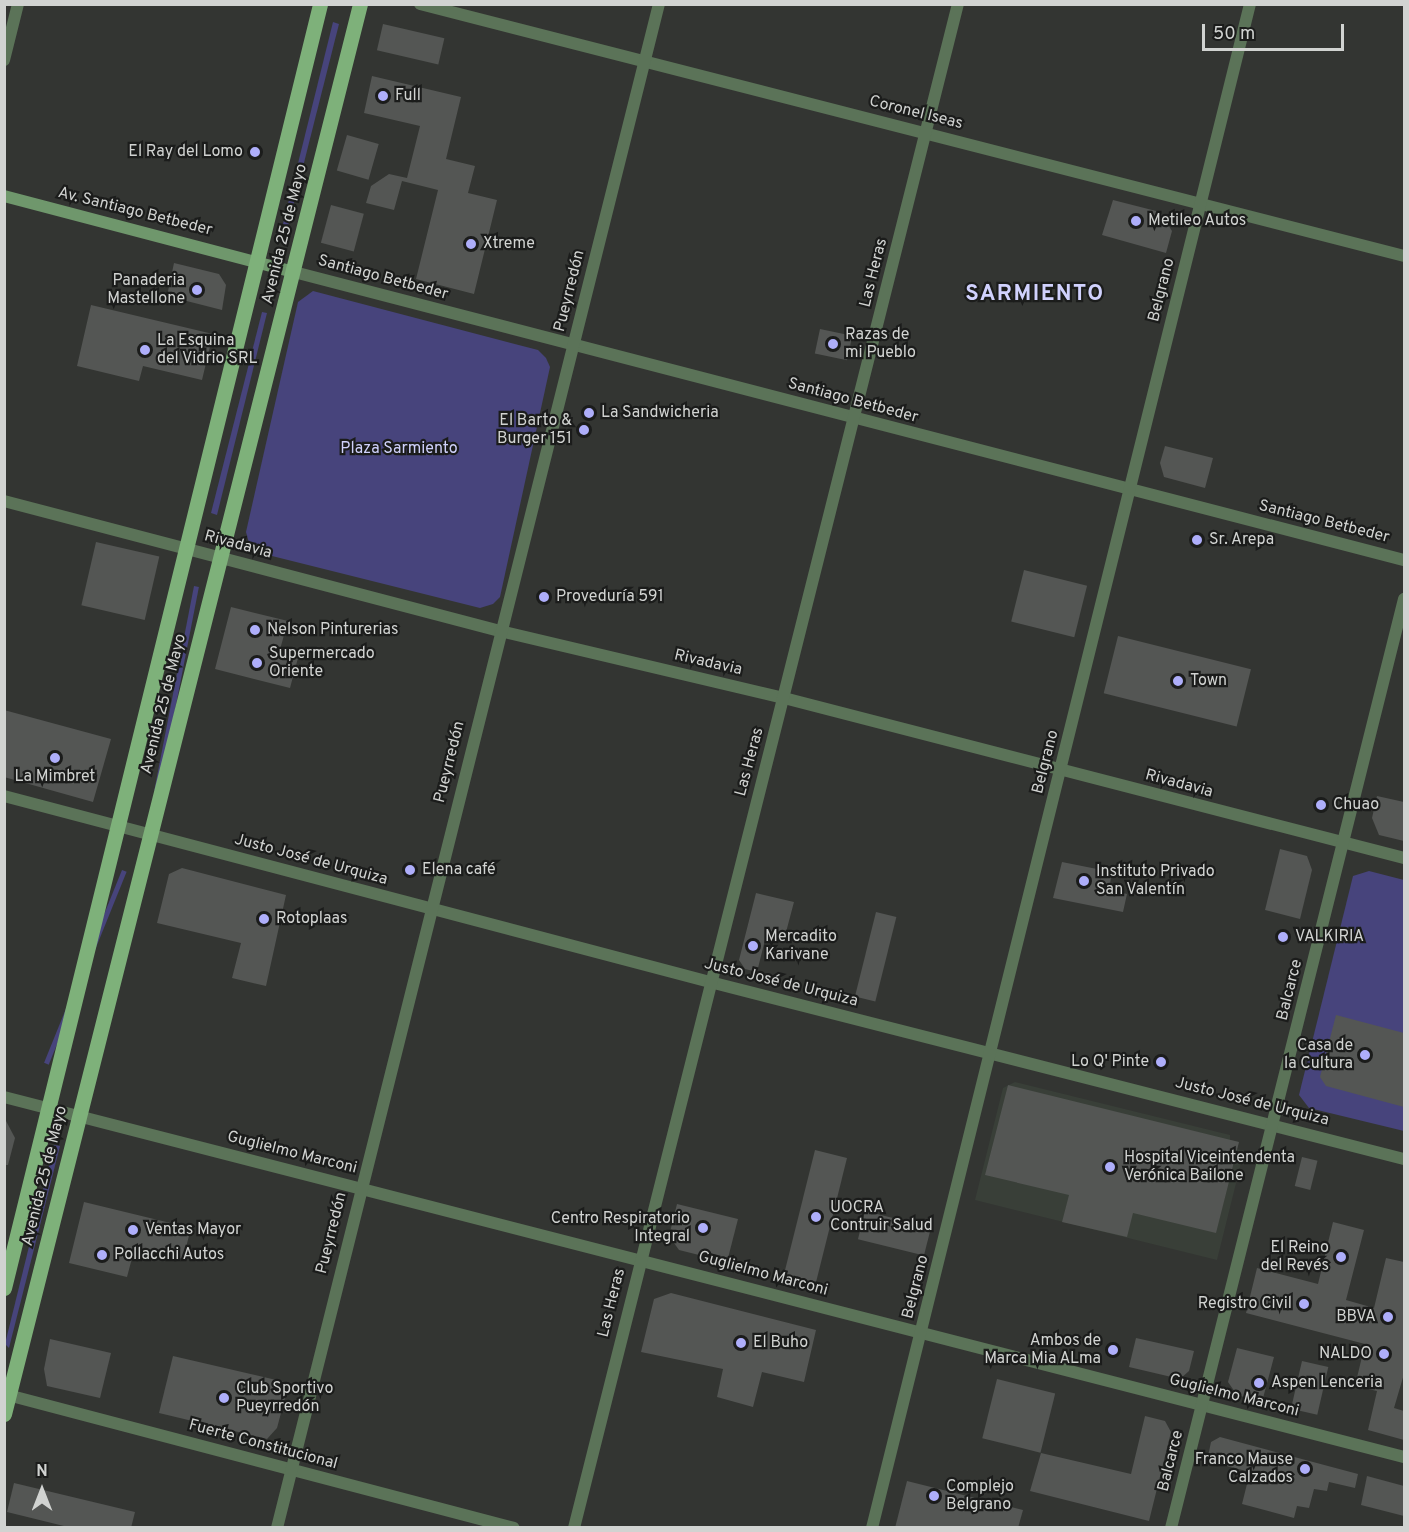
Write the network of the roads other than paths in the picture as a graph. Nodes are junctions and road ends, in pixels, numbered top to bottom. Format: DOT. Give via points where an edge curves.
graph roads {
  1 [pos="18,4"];
  2 [pos="320,4"];
  3 [pos="360,4"];
  4 [pos="420,4"];
  5 [pos="659,4"];
  6 [pos="958,4"];
  7 [pos="1250,4"];
  8 [pos="4,60"];
  9 [pos="644,62"];
  10 [pos="926,133"];
  11 [pos="4,196"];
  12 [pos="1200,203"];
  13 [pos="1404,256"];
  14 [pos="257,261"];
  15 [pos="294,272"];
  16 [pos="573,344"];
  17 [pos="854,418"];
  18 [pos="1130,490"];
  19 [pos="4,501"];
  20 [pos="187,548"];
  21 [pos="219,558"];
  22 [pos="1404,560"];
  23 [pos="1404,599"];
  24 [pos="500,631"];
  25 [pos="784,698"];
  26 [pos="1060,770"];
  27 [pos="4,796"];
  28 [pos="118,826"];
  29 [pos="150,834"];
  30 [pos="1343,844"];
  31 [pos="1404,858"];
  32 [pos="431,909"];
  33 [pos="710,982"];
  34 [pos="991,1053"];
  35 [pos="4,1097"];
  36 [pos="49,1108"];
  37 [pos="78,1117"];
  38 [pos="1274,1125"];
  39 [pos="1404,1159"];
  40 [pos="361,1188"];
  41 [pos="640,1260"];
  42 [pos="4,1288"];
  43 [pos="922,1332"];
  44 [pos="7,1394"];
  45 [pos="1202,1405"];
  46 [pos="4,1414"];
  47 [pos="1404,1456"];
  48 [pos="291,1469"];
  49 [pos="277,1527"];
  50 [pos="514,1527"];
  51 [pos="574,1527"];
  52 [pos="872,1527"];
  53 [pos="1171,1527"];
  1 -- 8 [label="street"];
  2 -- 14 [label="main road, Avenida 25 de Mayo"];
  3 -- 15 [label="main road, Avenida 25 de Mayo"];
  4 -- 9 [label="street, Coronel Iseas"];
  5 -- 9 [label="street, Pueyrredón"];
  6 -- 10 [label="street, Las Heras"];
  7 -- 12 [label="street, Belgrano"];
  9 -- 10 [label="street, Coronel Iseas"];
  9 -- 16 [label="street, Pueyrredón"];
  10 -- 12 [label="street, Coronel Iseas"];
  10 -- 17 [label="street, Las Heras"];
  11 -- 14 [label="main road, Av. Santiago Betbeder"];
  12 -- 13 [label="street, Coronel Iseas"];
  12 -- 18 [label="street, Belgrano"];
  14 -- 15 [label="main road, Av. Santiago Betbeder"];
  14 -- 20 [label="main road, Avenida 25 de Mayo"];
  15 -- 16 [label="street, Santiago Betbeder"];
  15 -- 21 [label="main road, Avenida 25 de Mayo"];
  16 -- 17 [label="street, Santiago Betbeder"];
  16 -- 24 [label="street, Pueyrredón"];
  17 -- 18 [label="street, Santiago Betbeder"];
  17 -- 25 [label="street, Las Heras"];
  18 -- 22 [label="street, Santiago Betbeder"];
  18 -- 26 [label="street, Belgrano"];
  19 -- 20 [label="street, Rivadavia"];
  20 -- 21 [label="street, Rivadavia"];
  20 -- 28 [label="main road, Avenida 25 de Mayo"];
  21 -- 24 [label="street, Rivadavia"];
  21 -- 29 [label="main road, Avenida 25 de Mayo"];
  23 -- 30 [label="street, Balcarce"];
  24 -- 25 [label="street, Rivadavia"];
  24 -- 32 [label="street, Pueyrredón"];
  25 -- 26 [label="street, Rivadavia"];
  25 -- 33 [label="street, Las Heras"];
  26 -- 30 [label="street, Rivadavia"];
  26 -- 34 [label="street, Belgrano"];
  27 -- 28 [label="street"];
  28 -- 29 [label="street, Justo José de Urquiza"];
  28 -- 36 [label="main road, Avenida 25 de Mayo"];
  29 -- 32 [label="street, Justo José de Urquiza"];
  29 -- 37 [label="main road, Avenida 25 de Mayo"];
  30 -- 31 [label="street, Rivadavia"];
  30 -- 38 [label="street, Balcarce"];
  32 -- 33 [label="street, Justo José de Urquiza"];
  32 -- 40 [label="street, Pueyrredón"];
  33 -- 34 [label="street, Justo José de Urquiza"];
  33 -- 41 [label="street, Las Heras"];
  34 -- 38 [label="street, Justo José de Urquiza"];
  34 -- 43 [label="street, Belgrano"];
  35 -- 36 [label="street"];
  36 -- 37 [label="street, Guglielmo Marconi"];
  36 -- 42 [label="main road, Avenida 25 de Mayo"];
  37 -- 40 [label="street, Guglielmo Marconi"];
  37 -- 44 [label="main road, Avenida 25 de Mayo"];
  38 -- 39 [label="street, Justo José de Urquiza"];
  38 -- 45 [label="street, Balcarce"];
  40 -- 41 [label="street, Guglielmo Marconi"];
  40 -- 48 [label="street, Pueyrredón"];
  41 -- 43 [label="street, Guglielmo Marconi"];
  41 -- 51 [label="street, Las Heras"];
  43 -- 45 [label="street, Guglielmo Marconi"];
  43 -- 52 [label="street, Belgrano"];
  44 -- 46 [label="main road, Avenida 25 de Mayo"];
  44 -- 48 [label="street, Fuerte Constitucional"];
  45 -- 47 [label="street, Guglielmo Marconi"];
  45 -- 53 [label="street, Balcarce"];
  48 -- 49 [label="street, Pueyrredón"];
  48 -- 50 [label="street, Fuerte Constitucional"];
}
